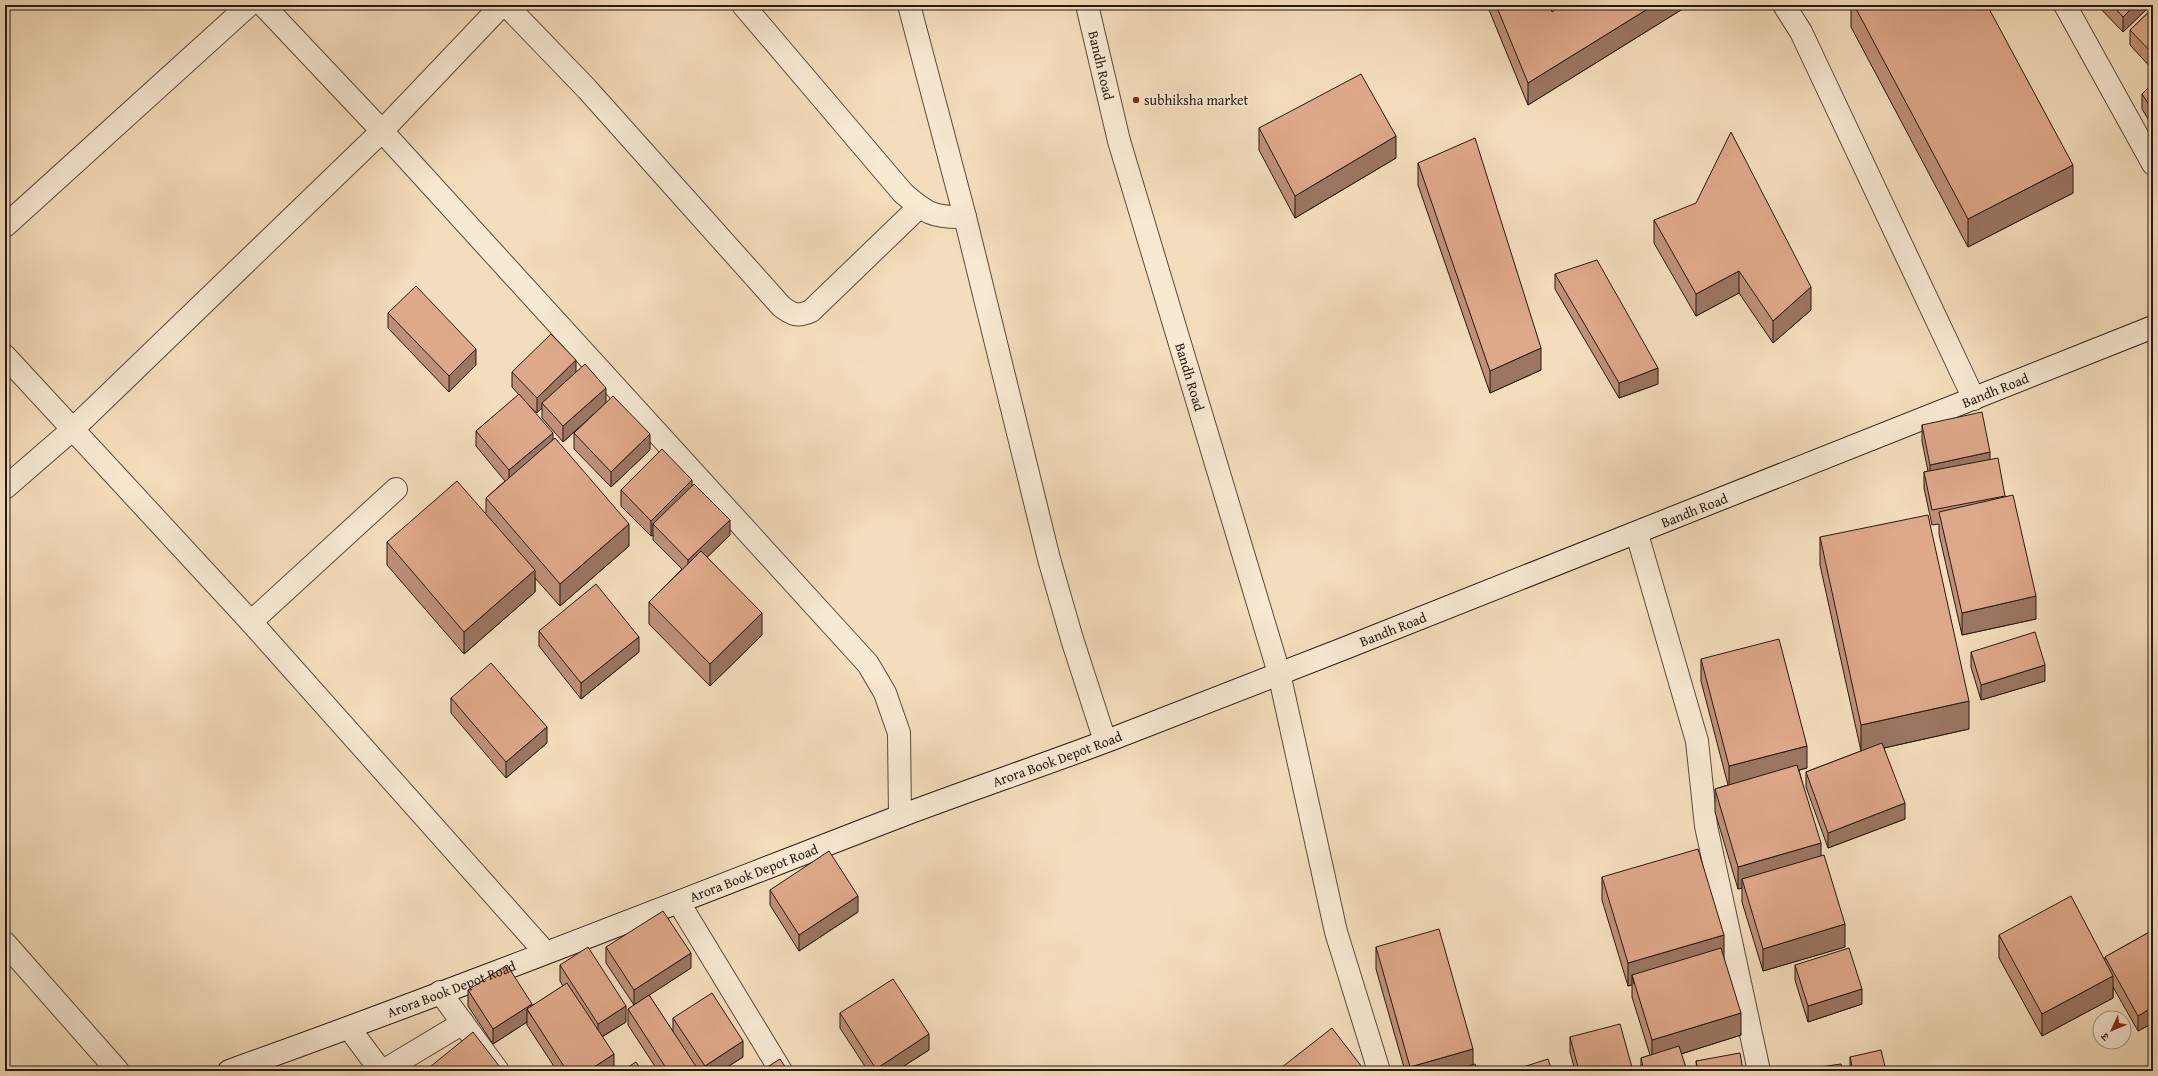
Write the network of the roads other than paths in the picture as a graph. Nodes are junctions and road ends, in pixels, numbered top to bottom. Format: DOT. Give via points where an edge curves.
graph roads {
  1 [pos="249,5"];
  2 [pos="264,5"];
  3 [pos="502,5"];
  4 [pos="506,5"];
  5 [pos="743,5"];
  6 [pos="908,5"];
  7 [pos="1087,5"];
  8 [pos="1784,5"];
  9 [pos="2065,5"];
  10 [pos="382,131"];
  11 [pos="2153,164"];
  12 [pos="919,207"];
  13 [pos="965,217"];
  14 [pos="5,226"];
  15 [pos="2153,327"];
  16 [pos="5,356"];
  17 [pos="1974,399"];
  18 [pos="73,429"];
  19 [pos="5,488"];
  20 [pos="396,489"];
  21 [pos="1637,534"];
  22 [pos="251,622"];
  23 [pos="1279,673"];
  24 [pos="1105,741"];
  25 [pos="900,816"];
  26 [pos="679,903"];
  27 [pos="5,943"];
  28 [pos="545,952"];
  29 [pos="440,992"];
  30 [pos="463,1023"];
  31 [pos="349,1028"];
  32 [pos="118,1071"];
  33 [pos="229,1071"];
  34 [pos="382,1071"];
  35 [pos="498,1071"];
  36 [pos="781,1071"];
  37 [pos="1379,1071"];
  38 [pos="1759,1071"];
  1 -- 14 [label="street"];
  2 -- 10 [label="street"];
  3 -- 10 [label="street"];
  4 -- 12 [label="street" via="587,89 789,313 801,316 811,311"];
  5 -- 12 [label="street" via="903,193"];
  6 -- 13 [label="street"];
  7 -- 23 [label="street, Bandh Road" via="1119,141"];
  8 -- 17 [label="street" via="1802,32"];
  9 -- 11 [label="street"];
  10 -- 18 [label="street"];
  10 -- 25 [label="street" via="868,664 885,693 899,733"];
  12 -- 13 [label="street" via="943,218"];
  13 -- 24 [label="street" via="1049,558"];
  15 -- 17 [label="street, Bandh Road"];
  16 -- 18 [label="street"];
  17 -- 21 [label="street, Bandh Road"];
  18 -- 19 [label="street"];
  18 -- 22 [label="street"];
  20 -- 22 [label="street"];
  21 -- 23 [label="street, Bandh Road"];
  21 -- 38 [label="street" via="1696,742 1706,826"];
  22 -- 28 [label="street"];
  23 -- 24 [label="street, Arora Book Depot Road"];
  23 -- 37 [label="street" via="1336,932"];
  24 -- 25 [label="street, Arora Book Depot Road"];
  25 -- 26 [label="street, Arora Book Depot Road"];
  26 -- 28 [label="street, Arora Book Depot Road"];
  26 -- 36 [label="street"];
  27 -- 32 [label="street"];
  28 -- 29 [label="street, Arora Book Depot Road"];
  29 -- 30 [label="street"];
  29 -- 31 [label="street, Arora Book Depot Road"];
  30 -- 34 [label="street"];
  30 -- 35 [label="street"];
  31 -- 33 [label="street, Arora Book Depot Road"];
  31 -- 34 [label="street"];
}
